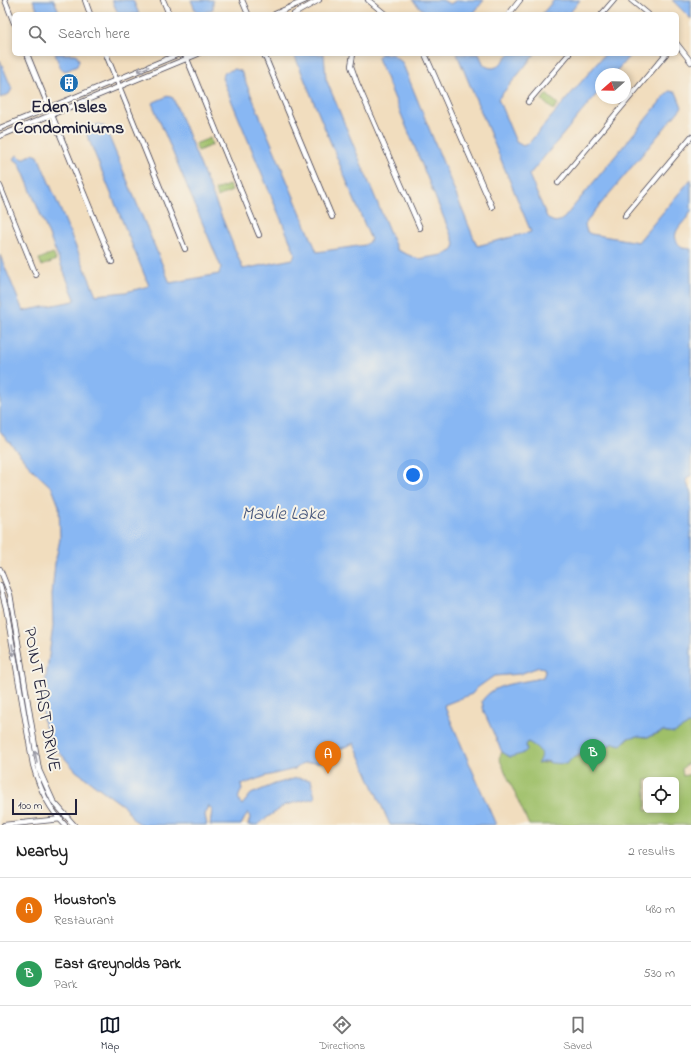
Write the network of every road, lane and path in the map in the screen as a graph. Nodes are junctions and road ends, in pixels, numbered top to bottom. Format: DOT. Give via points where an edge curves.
graph roads {
  1 [pos="5,0"];
  2 [pos="84,0"];
  3 [pos="163,0"];
  4 [pos="242,0"];
  5 [pos="306,0"];
  6 [pos="320,0"];
  7 [pos="368,0"];
  8 [pos="520,0"];
  9 [pos="614,0"];
  10 [pos="631,0"];
  11 [pos="89,12"];
  12 [pos="168,12"];
  13 [pos="247,12"];
  14 [pos="279,12"];
  15 [pos="298,12"];
  16 [pos="382,12"];
  17 [pos="511,12"];
  18 [pos="604,12"];
  19 [pos="646,12"];
  20 [pos="12,18"];
  21 [pos="679,47"];
  22 [pos="28,56"];
  23 [pos="107,56"];
  24 [pos="174,56"];
  25 [pos="186,56"];
  26 [pos="265,56"];
  27 [pos="353,56"];
  28 [pos="426,56"];
  29 [pos="567,56"];
  30 [pos="664,56"];
  31 [pos="691,62"];
  32 [pos="116,80"];
  33 [pos="119,87"];
  34 [pos="528,102"];
  35 [pos="48,108"];
  36 [pos="51,115"];
  37 [pos="0,128"];
  38 [pos="0,136"];
  39 [pos="691,137"];
  40 [pos="558,183"];
  41 [pos="0,186"];
  42 [pos="492,207"];
  43 [pos="625,216"];
  44 [pos="332,217"];
  45 [pos="420,228"];
  46 [pos="259,235"];
  47 [pos="185,249"];
  48 [pos="112,262"];
  49 [pos="36,275"];
  50 [pos="0,569"];
  51 [pos="0,584"];
  52 [pos="65,816"];
  53 [pos="60,820"];
  54 [pos="4,825"];
  55 [pos="65,825"];
  56 [pos="74,825"];
  1 -- 20 [label="street"];
  2 -- 11 [label="street"];
  3 -- 12 [label="street"];
  4 -- 13 [label="street"];
  5 -- 14 [label="street"];
  6 -- 15 [label="street"];
  7 -- 16 [label="street"];
  8 -- 17 [label="street"];
  9 -- 18 [label="street"];
  10 -- 19 [label="street"];
  21 -- 31 [label="street"];
  22 -- 35 [label="street"];
  23 -- 32 [label="street"];
  24 -- 32 [label="street, one-way"];
  25 -- 33 [label="street"];
  25 -- 46 [label="street"];
  26 -- 44 [label="street"];
  27 -- 45 [label="street" via="351,66 357,83"];
  28 -- 42 [label="street"];
  29 -- 34 [label="street"];
  30 -- 40 [label="street"];
  32 -- 33 [label="street"];
  32 -- 35 [label="street"];
  33 -- 36 [label="street"];
  33 -- 47 [label="street"];
  35 -- 36 [label="street"];
  35 -- 37 [label="street"];
  36 -- 38 [label="street"];
  36 -- 48 [label="street"];
  39 -- 43 [label="street"];
  41 -- 49 [label="street"];
  52 -- 50 [label="street, POINT EAST DRIVE, one-way" via="49,794 39,770 10,594"];
  51 -- 53 [label="street, POINT EAST DRIVE, one-way" via="33,766 42,790"];
  52 -- 53 [label="street"];
  52 -- 56 [label="street, POINT EAST DRIVE"];
  53 -- 54 [label="street"];
  53 -- 55 [label="street, POINT EAST DRIVE"];
}
